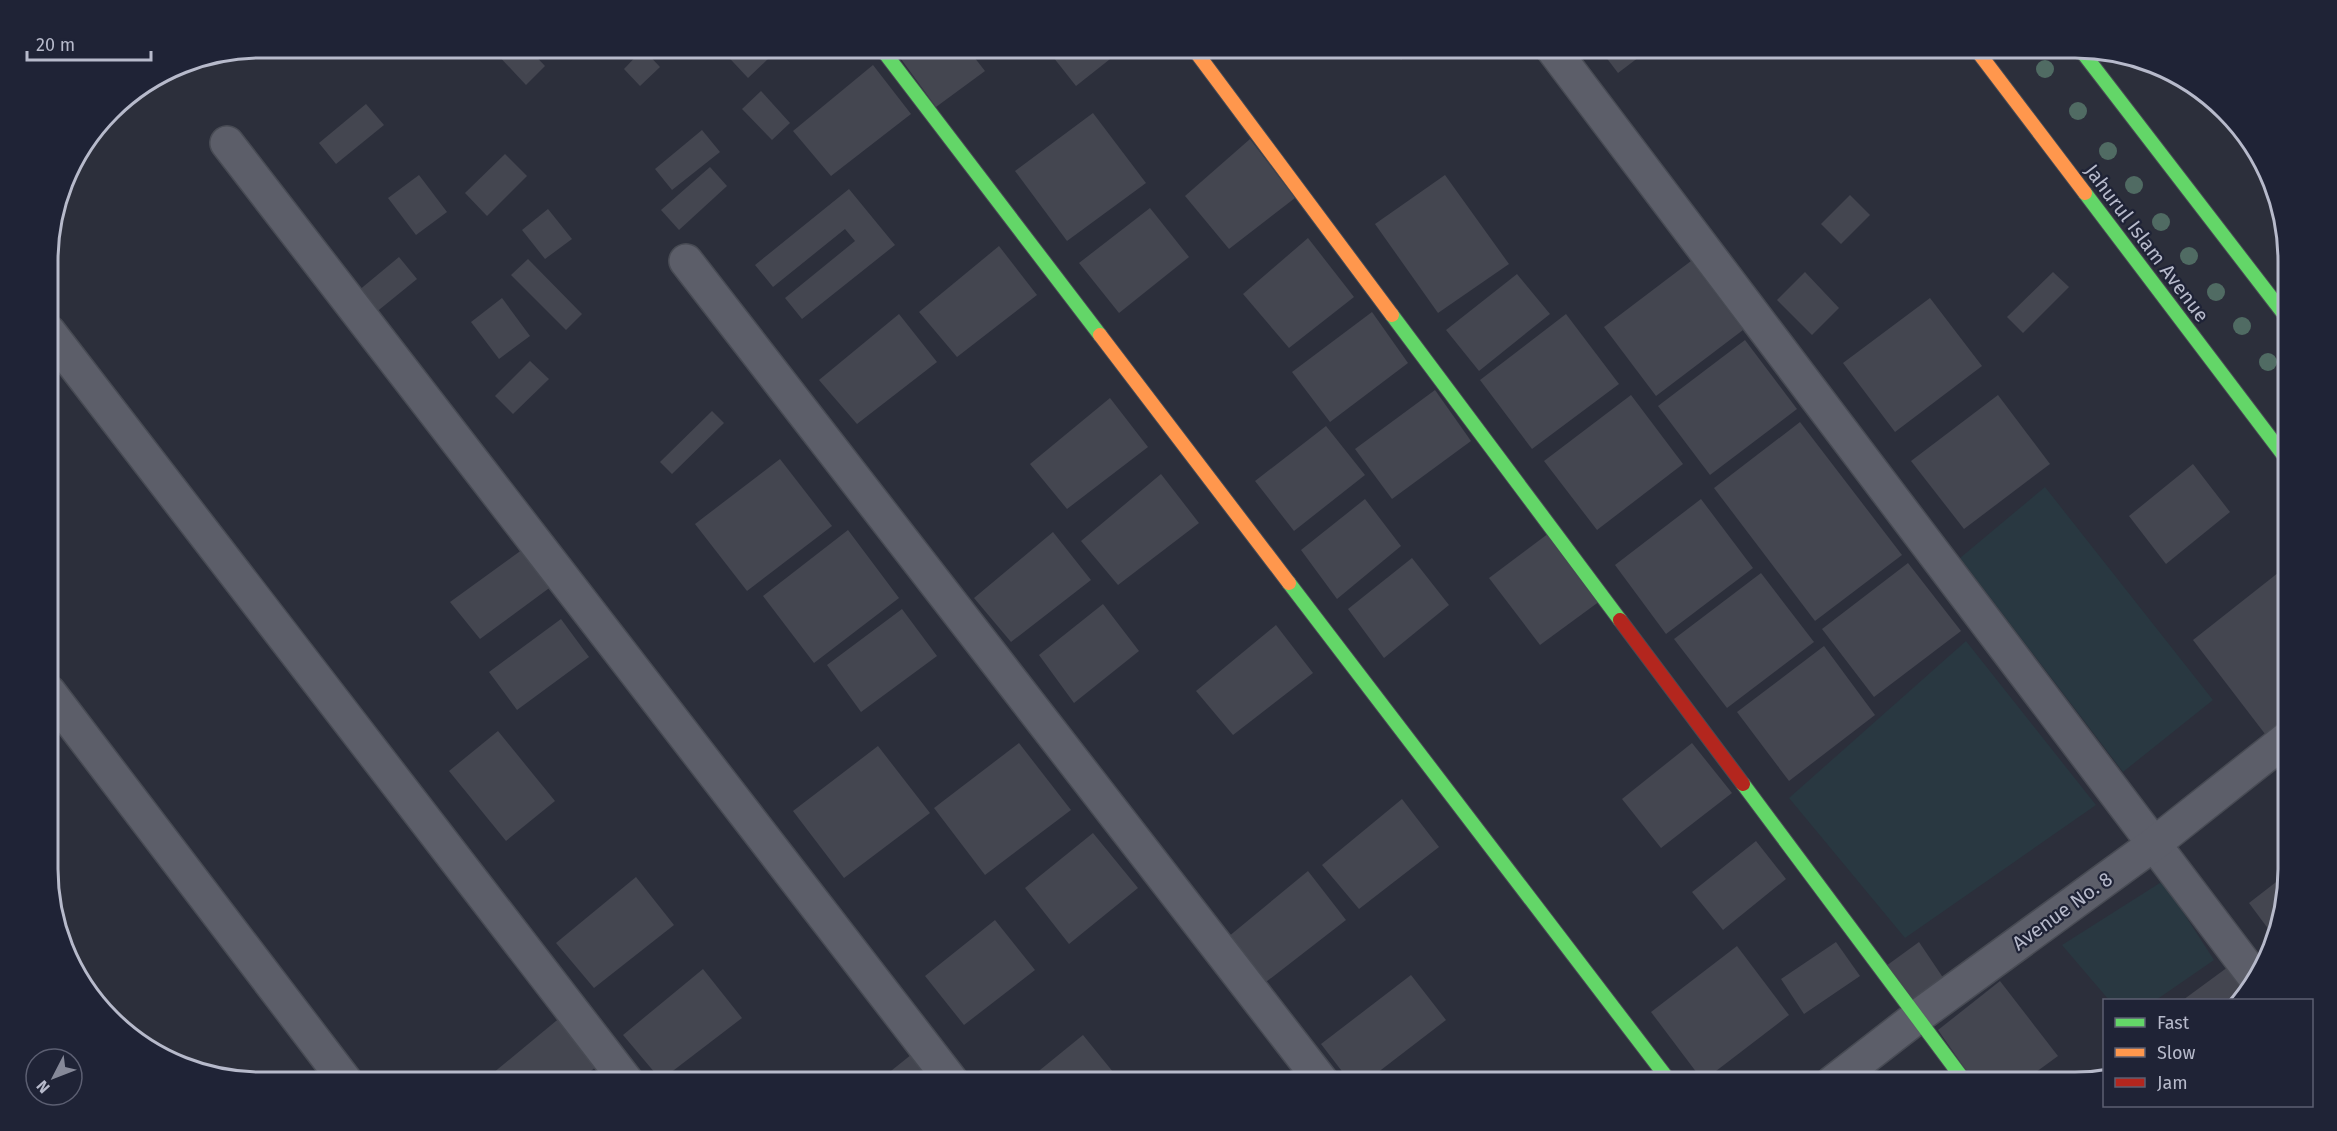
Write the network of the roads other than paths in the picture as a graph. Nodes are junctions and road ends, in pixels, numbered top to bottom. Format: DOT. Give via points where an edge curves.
graph roads {
  1 [pos="889,58"];
  2 [pos="1200,58"];
  3 [pos="1560,58"];
  4 [pos="1983,58"];
  5 [pos="2088,59"];
  6 [pos="227,143"];
  7 [pos="686,261"];
  8 [pos="2278,305"];
  9 [pos="59,345"];
  10 [pos="2278,448"];
  11 [pos="58,703"];
  12 [pos="2278,745"];
  13 [pos="2154,844"];
  14 [pos="2251,972"];
  15 [pos="1917,1017"];
  16 [pos="339,1072"];
  17 [pos="620,1072"];
  18 [pos="945,1072"];
  19 [pos="1314,1072"];
  20 [pos="1663,1072"];
  21 [pos="1846,1072"];
  22 [pos="1958,1072"];
  1 -- 20 [label="street"];
  2 -- 15 [label="street"];
  3 -- 13 [label="street"];
  4 -- 10 [label="street, Jahurul Islam Avenue"];
  5 -- 8 [label="street"];
  6 -- 18 [label="street"];
  7 -- 19 [label="street"];
  9 -- 17 [label="street"];
  11 -- 16 [label="street"];
  12 -- 13 [label="street, Avenue No. 8"];
  13 -- 14 [label="street"];
  13 -- 15 [label="street, Avenue No. 8"];
  15 -- 21 [label="street, Avenue No. 8"];
  15 -- 22 [label="street"];
}
